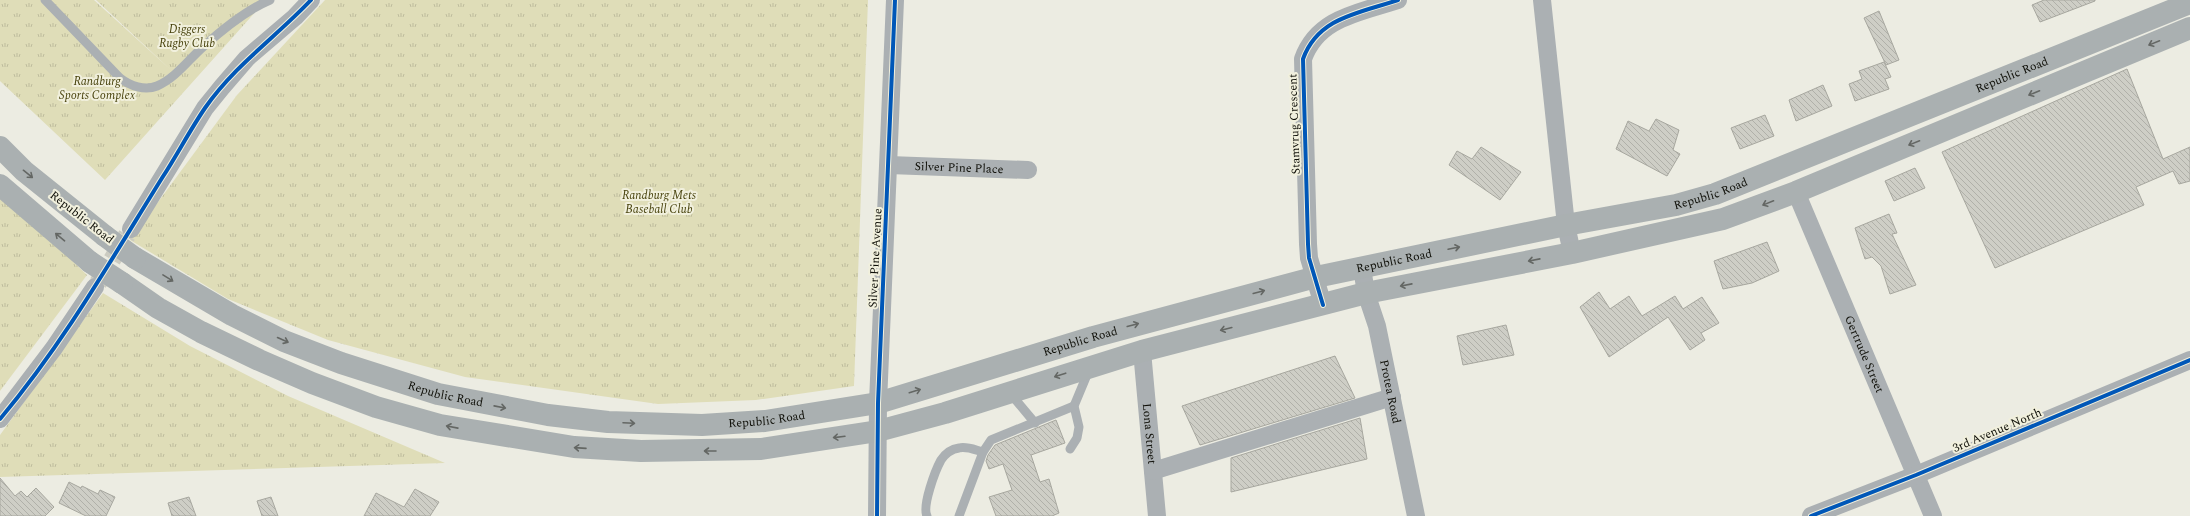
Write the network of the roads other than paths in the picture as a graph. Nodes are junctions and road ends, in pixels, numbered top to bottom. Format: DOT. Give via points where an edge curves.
graph roads {
  1 [pos="45,0"];
  2 [pos="270,0"];
  3 [pos="311,0"];
  4 [pos="895,0"];
  5 [pos="1398,0"];
  6 [pos="1542,0"];
  7 [pos="2190,3"];
  8 [pos="2190,28"];
  9 [pos="0,147"];
  10 [pos="889,165"];
  11 [pos="1028,170"];
  12 [pos="0,185"];
  13 [pos="1796,192"];
  14 [pos="1566,224"];
  15 [pos="131,229"];
  16 [pos="1572,253"];
  17 [pos="1362,268"];
  18 [pos="1316,277"];
  19 [pos="95,287"];
  20 [pos="1366,293"];
  21 [pos="1322,305"];
  22 [pos="1142,351"];
  23 [pos="2190,360"];
  24 [pos="1091,365"];
  25 [pos="1009,392"];
  26 [pos="1392,398"];
  27 [pos="878,403"];
  28 [pos="1074,406"];
  29 [pos="0,419"];
  30 [pos="1035,423"];
  31 [pos="878,431"];
  32 [pos="1070,449"];
  33 [pos="983,452"];
  34 [pos="1153,471"];
  35 [pos="1916,475"];
  36 [pos="877,516"];
  37 [pos="927,516"];
  38 [pos="959,516"];
  39 [pos="1157,516"];
  40 [pos="1416,516"];
  41 [pos="1811,516"];
  42 [pos="1933,516"];
  1 -- 2 [label="lane" via="125,82 146,88 157,86 171,77 227,28 257,5"];
  3 -- 15 [label="street" via="247,58 205,108"];
  4 -- 10 [label="street, Silver Pine Avenue"];
  5 -- 18 [label="street, Stamvrug Crescent" via="1328,25 1316,34 1303,59 1308,244 1309,258"];
  6 -- 14 [label="street"];
  7 -- 14 [label="main road, Republic Road" via="1715,194 1676,205"];
  8 -- 13 [label="main road, one-way"];
  9 -- 27 [label="main road, Republic Road, one-way, bridge" via="24,171 135,258 232,315 284,341 378,376 468,401 591,420 702,425 765,421"];
  10 -- 11 [label="street, Silver Pine Place"];
  10 -- 27 [label="street, Silver Pine Avenue"];
  31 -- 12 [label="main road, one-way, bridge" via="761,449 641,451 574,448 440,425 312,383 201,332 158,308 90,262"];
  13 -- 16 [label="main road, one-way" via="1723,219"];
  13 -- 35 [label="street, Gertrude Street"];
  14 -- 16 [label="street"];
  17 -- 14 [label="main road, Republic Road, one-way"];
  16 -- 20 [label="main road, one-way"];
  17 -- 18 [label="main road, Republic Road"];
  17 -- 20 [label="street, Protea Road"];
  18 -- 21 [label="street, Stamvrug Crescent"];
  27 -- 18 [label="main road, Republic Road, one-way" via="1093,337"];
  19 -- 29 [label="street" via="54,348"];
  20 -- 21 [label="main road"];
  20 -- 26 [label="street, Protea Road" via="1377,326"];
  21 -- 22 [label="main road, one-way"];
  22 -- 24 [label="main road"];
  22 -- 34 [label="street, Lona Street"];
  23 -- 35 [label="street, 3rd Avenue North"];
  24 -- 25 [label="main road, one-way"];
  24 -- 28 [label="lane"];
  25 -- 30 [label="lane"];
  25 -- 31 [label="main road"];
  26 -- 34 [label="street"];
  26 -- 40 [label="street, Protea Road"];
  27 -- 31 [label="street, Silver Pine Avenue"];
  28 -- 30 [label="lane"];
  28 -- 32 [label="lane" via="1079,427 1077,438"];
  30 -- 33 [label="lane" via="997,436 987,444"];
  31 -- 36 [label="street, Silver Pine Avenue"];
  33 -- 37 [label="lane" via="966,447 948,452 942,459 924,506"];
  33 -- 38 [label="lane"];
  34 -- 39 [label="street, Lona Street"];
  35 -- 41 [label="street, 3rd Avenue North"];
  35 -- 42 [label="street, Gertrude Street"];
}
